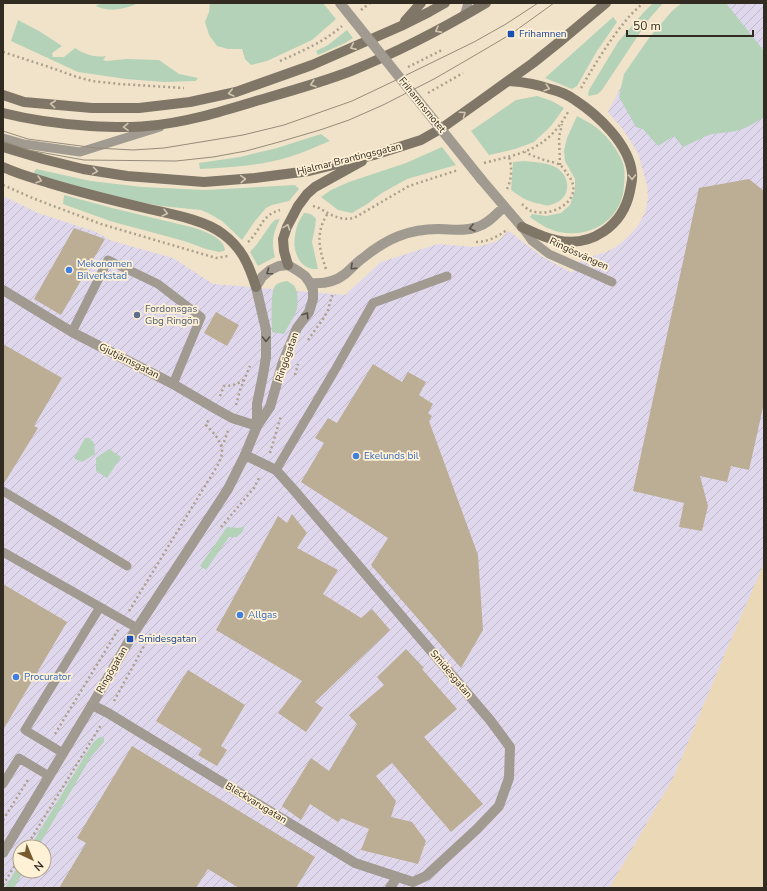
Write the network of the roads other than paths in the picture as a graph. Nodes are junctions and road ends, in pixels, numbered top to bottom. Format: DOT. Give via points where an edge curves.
graph roads {
  1 [pos="340,3"];
  2 [pos="421,3"];
  3 [pos="445,3"];
  4 [pos="468,3"];
  5 [pos="486,3"];
  6 [pos="606,3"];
  7 [pos="464,16"];
  8 [pos="401,26"];
  9 [pos="508,81"];
  10 [pos="3,95"];
  11 [pos="3,113"];
  12 [pos="178,122"];
  13 [pos="3,138"];
  14 [pos="3,147"];
  15 [pos="374,155"];
  16 [pos="3,167"];
  17 [pos="504,207"];
  18 [pos="519,224"];
  19 [pos="288,265"];
  20 [pos="447,276"];
  21 [pos="612,282"];
  22 [pos="310,283"];
  23 [pos="256,287"];
  24 [pos="3,290"];
  25 [pos="72,332"];
  26 [pos="174,384"];
  27 [pos="257,426"];
  28 [pos="246,455"];
  29 [pos="276,470"];
  30 [pos="3,491"];
  31 [pos="3,552"];
  32 [pos="127,566"];
  33 [pos="100,607"];
  34 [pos="137,628"];
  35 [pos="92,705"];
  36 [pos="63,753"];
  37 [pos="49,776"];
  38 [pos="3,784"];
  39 [pos="3,853"];
  40 [pos="426,876"];
  41 [pos="396,877"];
  42 [pos="390,888"];
  1 -- 17 [label="street, Frihamnsmotet, bridge"];
  2 -- 8 [label="main road"];
  3 -- 8 [label="main road"];
  4 -- 7 [label="lane"];
  5 -- 7 [label="main road"];
  6 -- 9 [label="main road, Hjalmar Brantingsgatan"];
  7 -- 12 [label="main road, one-way" via="416,42 350,71 221,112"];
  8 -- 10 [label="main road, one-way" via="312,65 236,92 190,102 139,108 92,108 24,102"];
  15 -- 9 [label="main road, Hjalmar Brantingsgatan, one-way" via="421,140"];
  9 -- 18 [label="main road, one-way" via="550,88 574,99 590,111 618,141 630,162 632,173 625,208 613,225 603,233 574,242 556,241"];
  12 -- 11 [label="main road, one-way" via="114,128 63,124"];
  12 -- 13 [label="lane" via="80,152 24,144"];
  14 -- 15 [label="main road, Hjalmar Brantingsgatan, one-way" via="83,169 127,176 204,182 309,171"];
  19 -- 15 [label="main road, one-way" via="283,239 292,215 306,194"];
  16 -- 23 [label="main road, one-way" via="17,174 75,191 203,223 222,233 240,249"];
  17 -- 18 [label="street, Frihamnsmotet"];
  17 -- 22 [label="street, one-way" via="478,227 466,230 419,230 399,236 372,250 344,275 330,282"];
  18 -- 21 [label="lane, Ringösvängen" via="532,241 548,254"];
  19 -- 22 [label="street"];
  19 -- 23 [label="street, one-way" via="270,270"];
  20 -- 29 [label="lane" via="373,303"];
  27 -- 22 [label="street, Ringögatan, one-way" via="270,407 283,362 297,328 309,312 313,299"];
  23 -- 27 [label="street, Ringögatan, one-way" via="266,330 266,357 257,404"];
  24 -- 25 [label="street, Gjutjärnsgatan"];
  25 -- 26 [label="street, Gjutjärnsgatan"];
  25 -- 26 [label="lane" via="108,260 158,284 201,317"];
  26 -- 27 [label="street, Gjutjärnsgatan" via="232,418"];
  27 -- 28 [label="street, Ringögatan"];
  28 -- 29 [label="street, Smidesgatan"];
  28 -- 34 [label="street, Ringögatan" via="228,489"];
  29 -- 40 [label="street, Smidesgatan" via="490,720 510,747 509,778 499,806"];
  30 -- 32 [label="lane"];
  31 -- 33 [label="lane"];
  33 -- 34 [label="lane"];
  33 -- 36 [label="lane" via="25,730"];
  34 -- 35 [label="street, Ringögatan"];
  35 -- 36 [label="street, Ringögatan"];
  35 -- 41 [label="street, Bleckvarugatan" via="356,863"];
  36 -- 37 [label="street, Ringögatan"];
  37 -- 38 [label="lane" via="19,758"];
  37 -- 39 [label="street, Ringögatan"];
  40 -- 41 [label="street, Bleckvarugatan" via="413,882"];
  41 -- 42 [label="street"];
}
